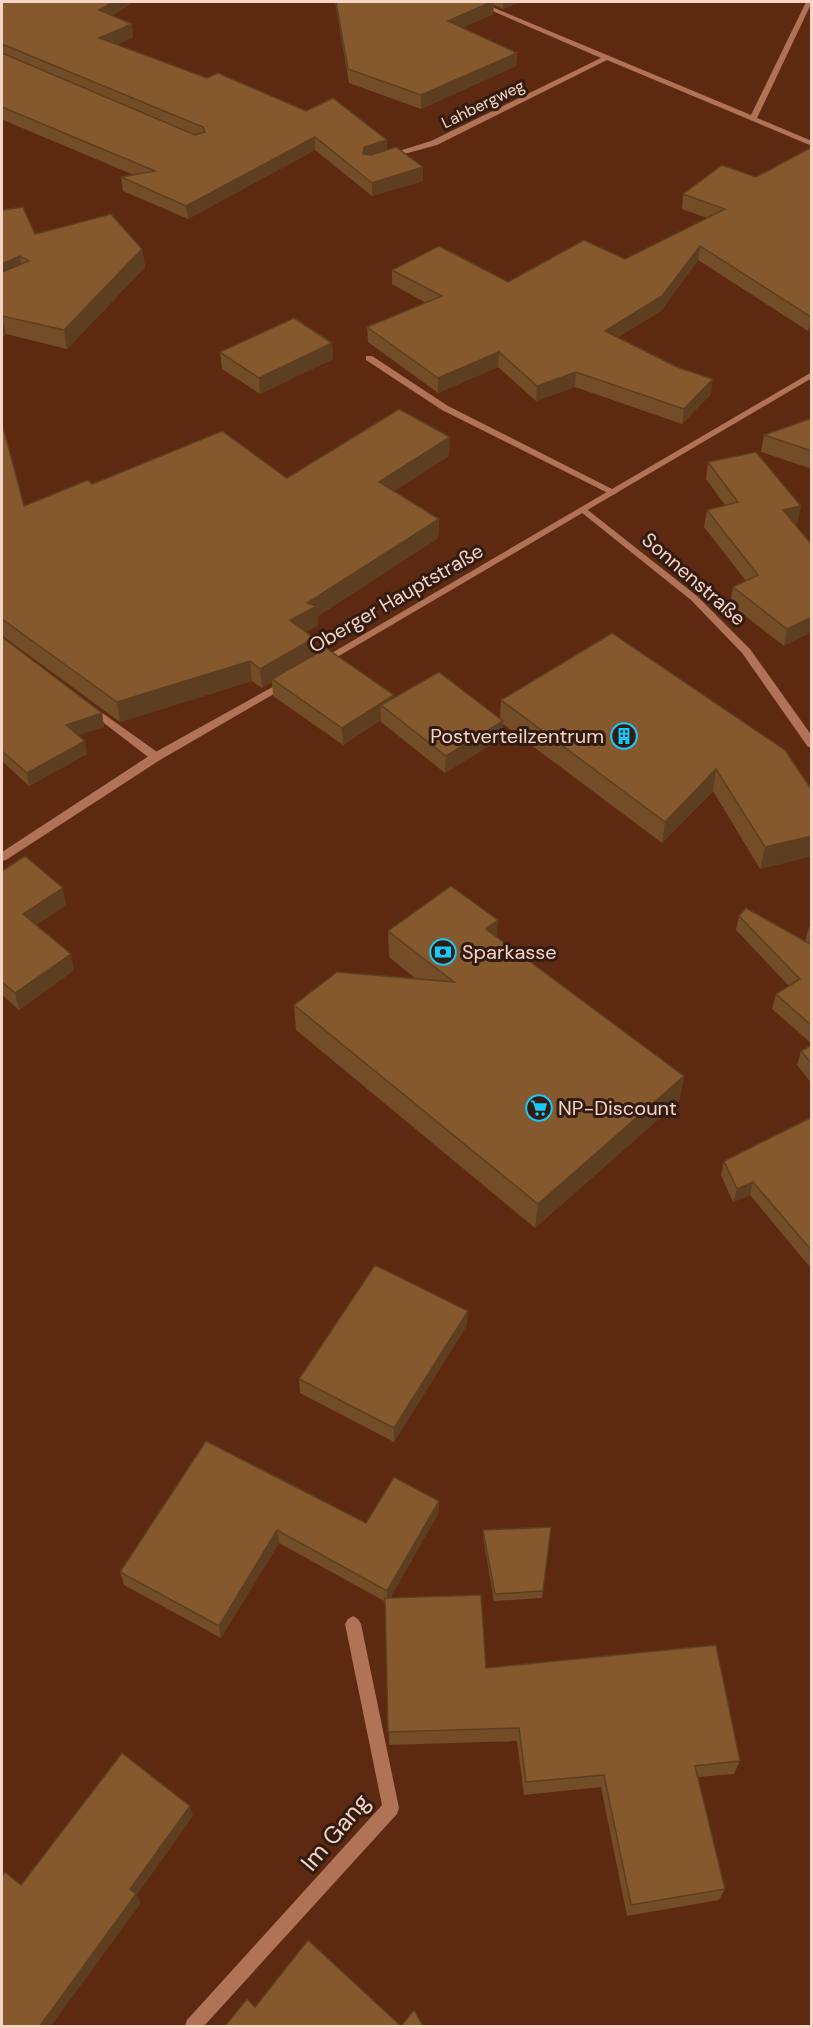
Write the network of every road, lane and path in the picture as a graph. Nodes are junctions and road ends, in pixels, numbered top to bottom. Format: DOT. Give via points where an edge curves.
graph roads {
  1 [pos="476,2"];
  2 [pos="808,2"];
  3 [pos="606,58"];
  4 [pos="752,120"];
  5 [pos="812,144"];
  6 [pos="379,160"];
  7 [pos="369,358"];
  8 [pos="812,374"];
  9 [pos="613,492"];
  10 [pos="584,510"];
  11 [pos="309,669"];
  12 [pos="299,675"];
  13 [pos="84,702"];
  14 [pos="812,744"];
  15 [pos="156,757"];
  16 [pos="2,856"];
  17 [pos="353,1624"];
  18 [pos="193,2026"];
  1 -- 3 [label="street"];
  2 -- 4 [label="street"];
  3 -- 4 [label="street"];
  3 -- 6 [label="street, Lahbergweg" via="434,143"];
  4 -- 5 [label="street"];
  7 -- 9 [label="street" via="445,408"];
  8 -- 9 [label="street, Oberger Hauptstraße"];
  9 -- 10 [label="street, Oberger Hauptstraße"];
  10 -- 11 [label="street, Oberger Hauptstraße"];
  10 -- 14 [label="street, Sonnenstraße" via="694,598 746,651"];
  12 -- 15 [label="street, Oberger Hauptstraße"];
  13 -- 15 [label="street"];
  15 -- 16 [label="street, Oberger Hauptstraße"];
  17 -- 18 [label="street, Im Gang" via="391,1808"];
}
